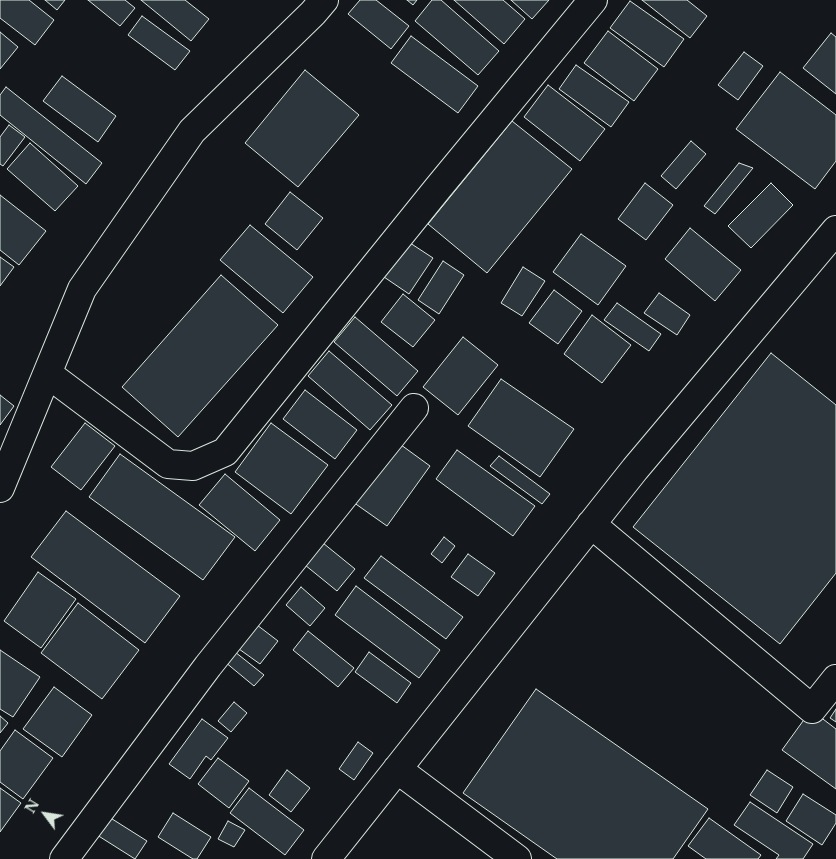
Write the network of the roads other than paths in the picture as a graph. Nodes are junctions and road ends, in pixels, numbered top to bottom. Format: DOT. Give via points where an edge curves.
graph roads {
  1 [pos="593,0"];
  2 [pos="318,7"];
  3 [pos="836,230"];
  4 [pos="48,374"];
  5 [pos="414,408"];
  6 [pos="0,488"];
  7 [pos="590,524"];
  8 [pos="836,679"];
  9 [pos="397,768"];
  10 [pos="64,859"];
  11 [pos="326,859"];
  12 [pos="517,859"];
  1 -- 4 [label="street" via="226,452 194,466 168,464"];
  2 -- 4 [label="street" via="192,132 82,288"];
  3 -- 7 [label="street"];
  4 -- 6 [label="street"];
  5 -- 10 [label="street" via="208,666"];
  7 -- 8 [label="street" via="812,709"];
  7 -- 9 [label="street"];
  9 -- 11 [label="street"];
  9 -- 12 [label="street"];
}
